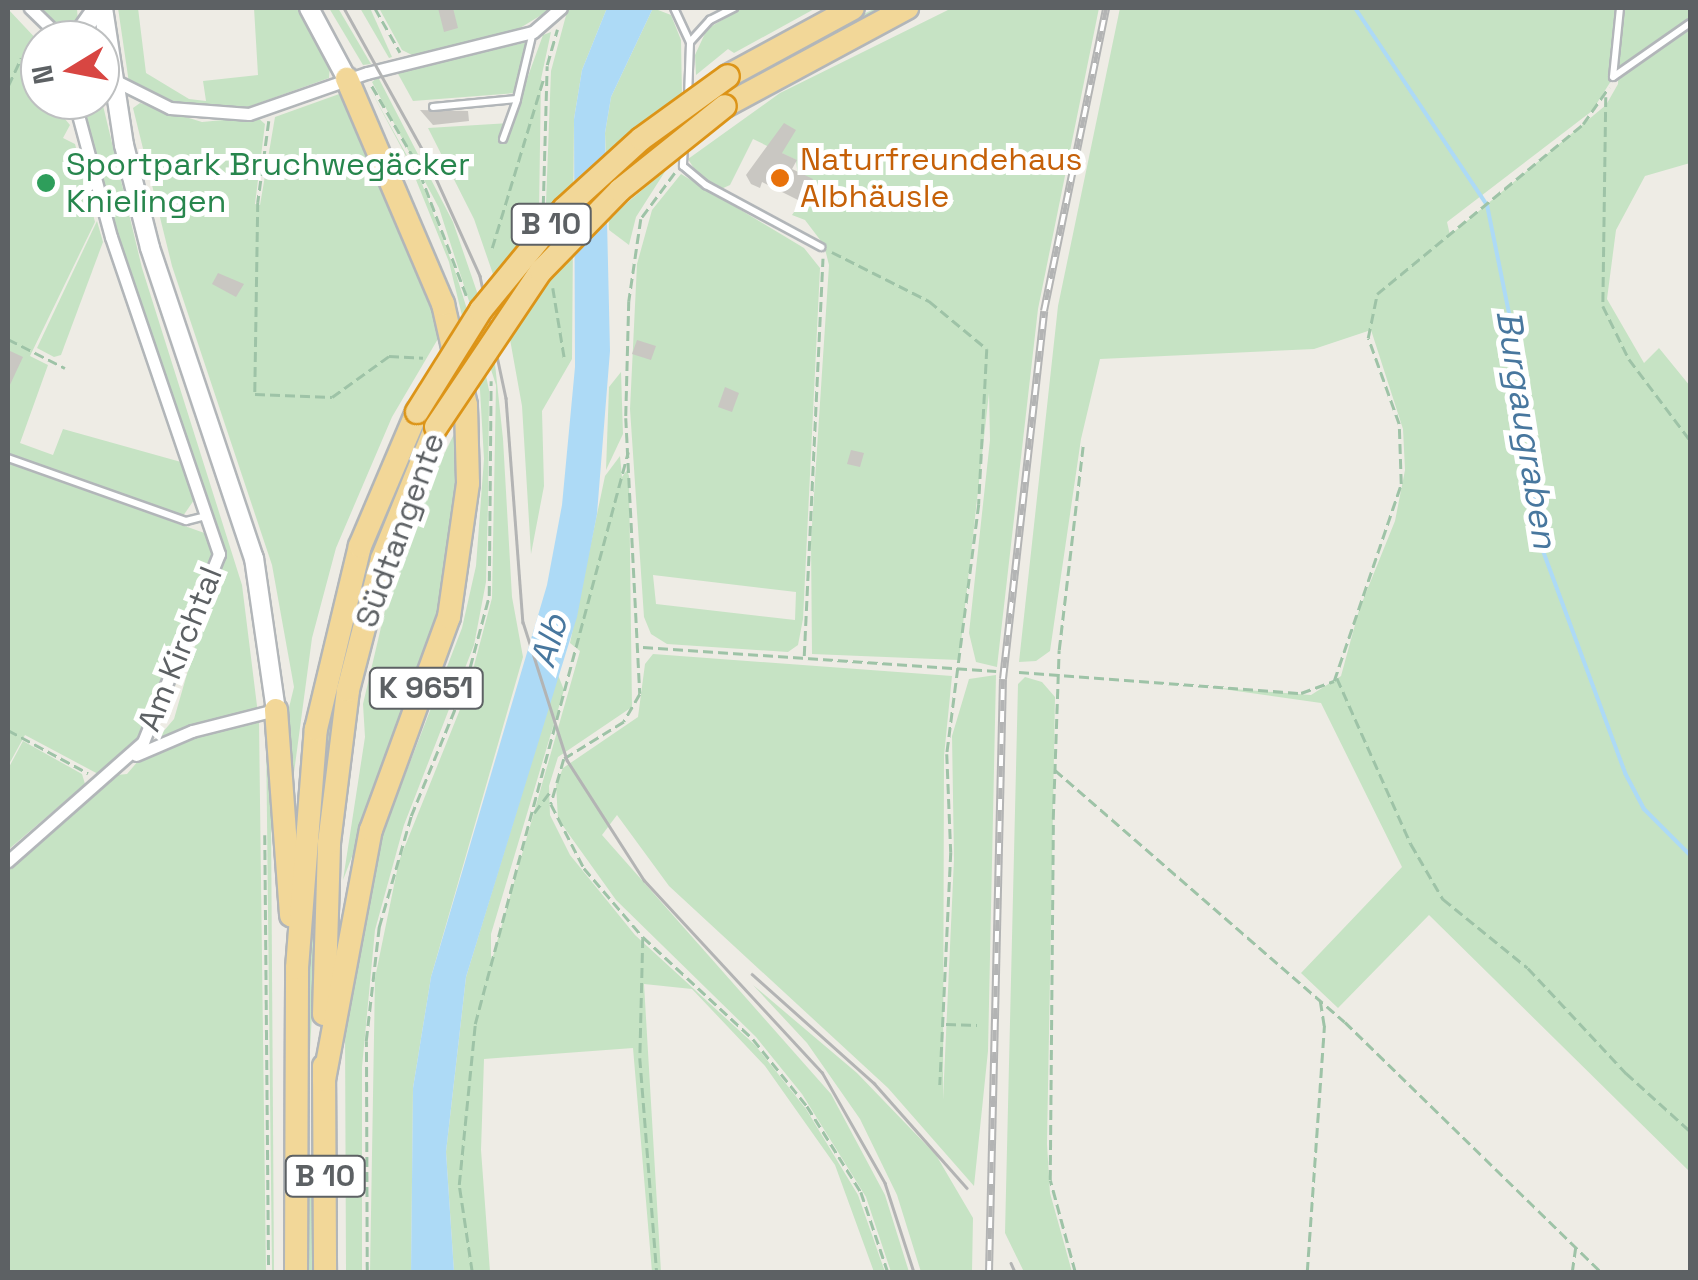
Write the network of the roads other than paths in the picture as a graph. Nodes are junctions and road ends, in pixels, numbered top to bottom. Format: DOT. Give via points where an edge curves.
graph roads {
  1 [pos="309,8"];
  2 [pos="674,8"];
  3 [pos="734,8"];
  4 [pos="852,8"];
  5 [pos="907,8"];
  6 [pos="1620,8"];
  7 [pos="561,12"];
  8 [pos="1690,23"];
  9 [pos="534,32"];
  10 [pos="690,43"];
  11 [pos="347,79"];
  12 [pos="120,84"];
  13 [pos="517,99"];
  14 [pos="433,107"];
  15 [pos="80,120"];
  16 [pos="118,120"];
  17 [pos="503,139"];
  18 [pos="821,247"];
  19 [pos="8,458"];
  20 [pos="208,515"];
  21 [pos="276,710"];
  22 [pos="132,756"];
  23 [pos="8,861"];
  24 [pos="297,968"];
  25 [pos="324,1080"];
  26 [pos="296,1272"];
  27 [pos="325,1272"];
  1 -- 11 [label="main road, K 9651"];
  2 -- 10 [label="lane"];
  3 -- 10 [label="lane" via="710,20"];
  4 -- 24 [label="highway, Südtangente / B 10, bridge" via="728,76 641,140 564,209 481,310 417,412 360,546 327,670 312,761"];
  5 -- 25 [label="highway, Südtangente / B 10, bridge" via="725,106 620,190 552,259 475,361 436,427 382,559 348,690 326,888"];
  6 -- 8 [label="lane" via="1613,77"];
  7 -- 9 [label="street"];
  9 -- 11 [label="street"];
  9 -- 13 [label="lane"];
  10 -- 18 [label="lane" via="683,166 706,186"];
  11 -- 12 [label="street" via="270,110 192,114"];
  11 -- 25 [label="highway, K 9651" via="444,304 466,404 468,484 449,617 371,830"];
  13 -- 14 [label="lane"];
  13 -- 17 [label="lane"];
  15 -- 20 [label="street" via="129,293"];
  16 -- 21 [label="main road" via="150,248 241,505 266,615"];
  19 -- 20 [label="lane" via="186,521"];
  20 -- 22 [label="street, Am Kirchtal" via="217,538 214,576"];
  21 -- 22 [label="street, Am Kirchtal" via="192,731"];
  21 -- 24 [label="highway"];
  22 -- 23 [label="street, Am Kirchtal"];
  24 -- 26 [label="highway, Südtangente / B 10"];
  25 -- 27 [label="highway, Südtangente / B 10"];
}
